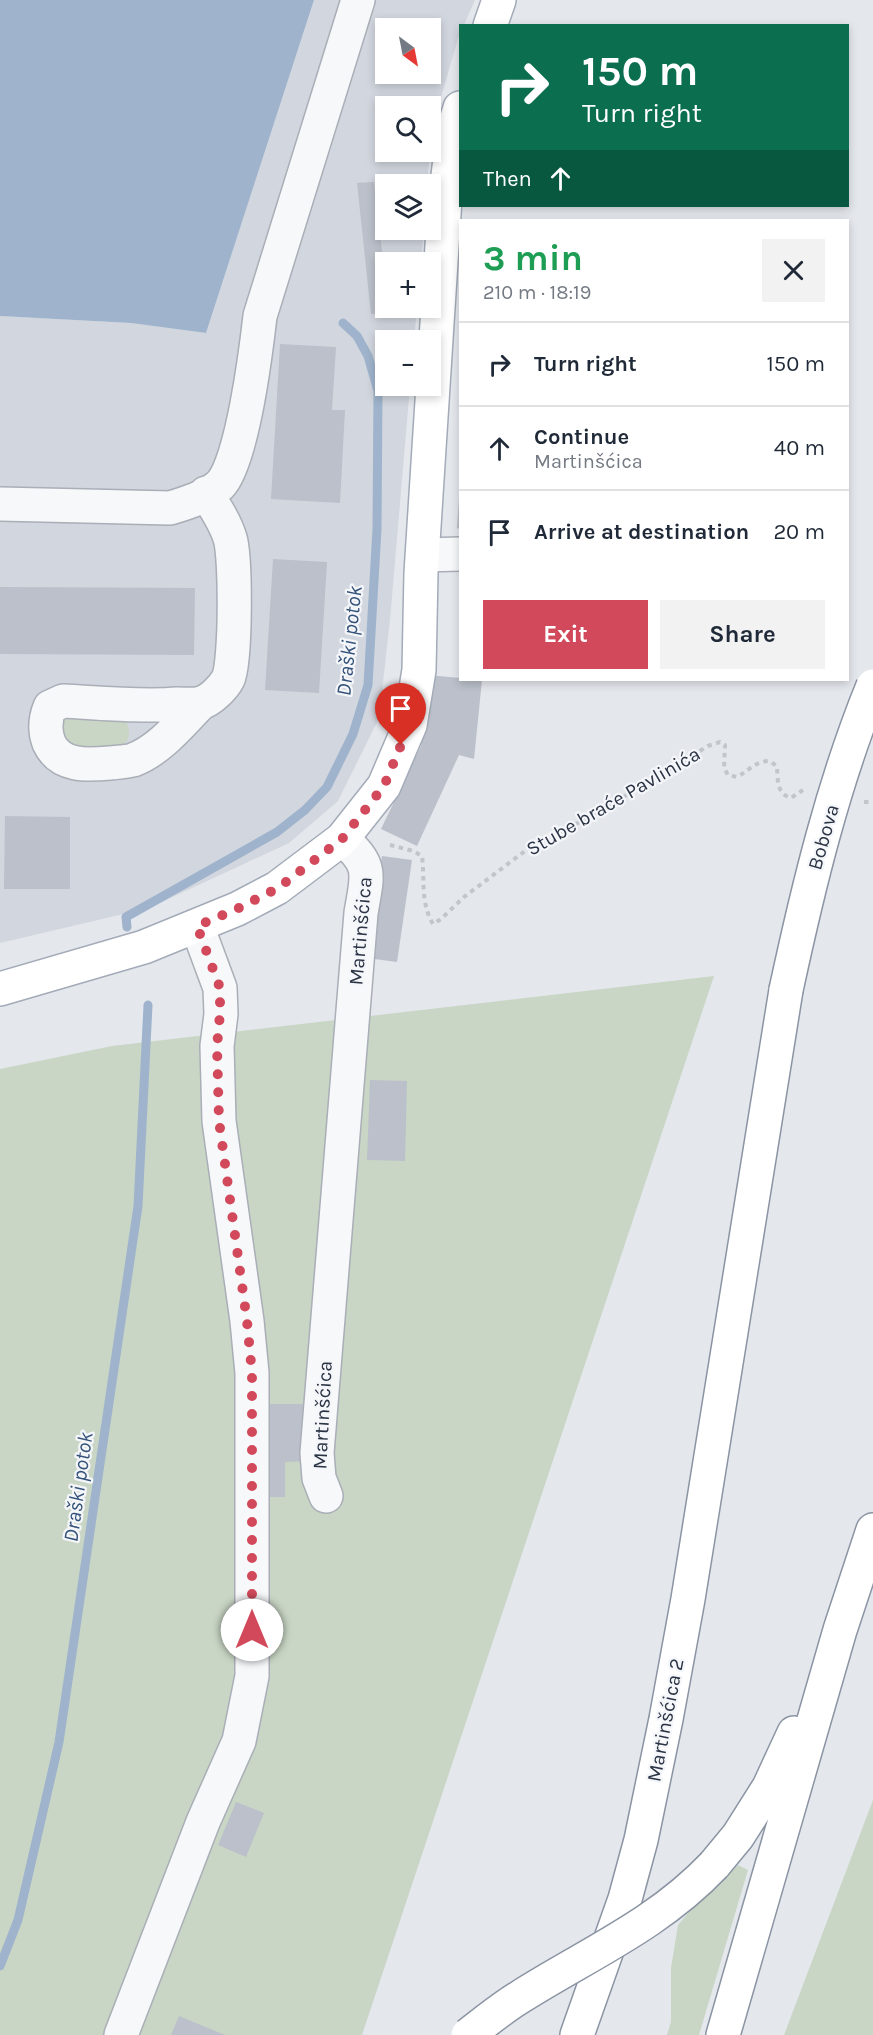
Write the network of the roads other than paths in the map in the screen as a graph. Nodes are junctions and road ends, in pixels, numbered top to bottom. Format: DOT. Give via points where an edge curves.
graph roads {
  1 [pos="358,0"];
  2 [pos="500,0"];
  3 [pos="491,24"];
  4 [pos="459,111"];
  5 [pos="206,493"];
  6 [pos="0,504"];
  7 [pos="459,554"];
  8 [pos="423,555"];
  9 [pos="873,686"];
  10 [pos="201,703"];
  11 [pos="342,839"];
  12 [pos="197,926"];
  13 [pos="0,989"];
  14 [pos="326,1496"];
  15 [pos="873,1530"];
  16 [pos="688,1599"];
  17 [pos="840,1630"];
  18 [pos="579,2031"];
  19 [pos="121,2035"];
  20 [pos="468,2035"];
  21 [pos="723,2035"];
  1 -- 5 [label="street" via="260,316 237,450 229,473"];
  2 -- 3 [label="main road"];
  4 -- 8 [label="main road" via="445,199"];
  5 -- 6 [label="street" via="170,508"];
  5 -- 10 [label="street" via="230,537 235,577 228,678"];
  7 -- 8 [label="street"];
  8 -- 11 [label="main road" via="419,670 410,724 384,786"];
  9 -- 16 [label="main road, Bobova, bridge" via="822,839 786,990"];
  11 -- 12 [label="main road" via="278,888"];
  11 -- 14 [label="street, Martinšćica" via="364,862 367,875 317,1453 319,1478"];
  12 -- 13 [label="main road" via="144,947"];
  12 -- 19 [label="street" via="220,988 219,1121 252,1373 252,1676 239,1741 203,1822"];
  15 -- 17 [label="main road"];
  16 -- 18 [label="main road, Martinšćica 2" via="641,1840"];
  17 -- 20 [label="main road, bridge" via="769,1787 714,1865 668,1907 598,1953 519,1997"];
  17 -- 21 [label="main road"];
}
